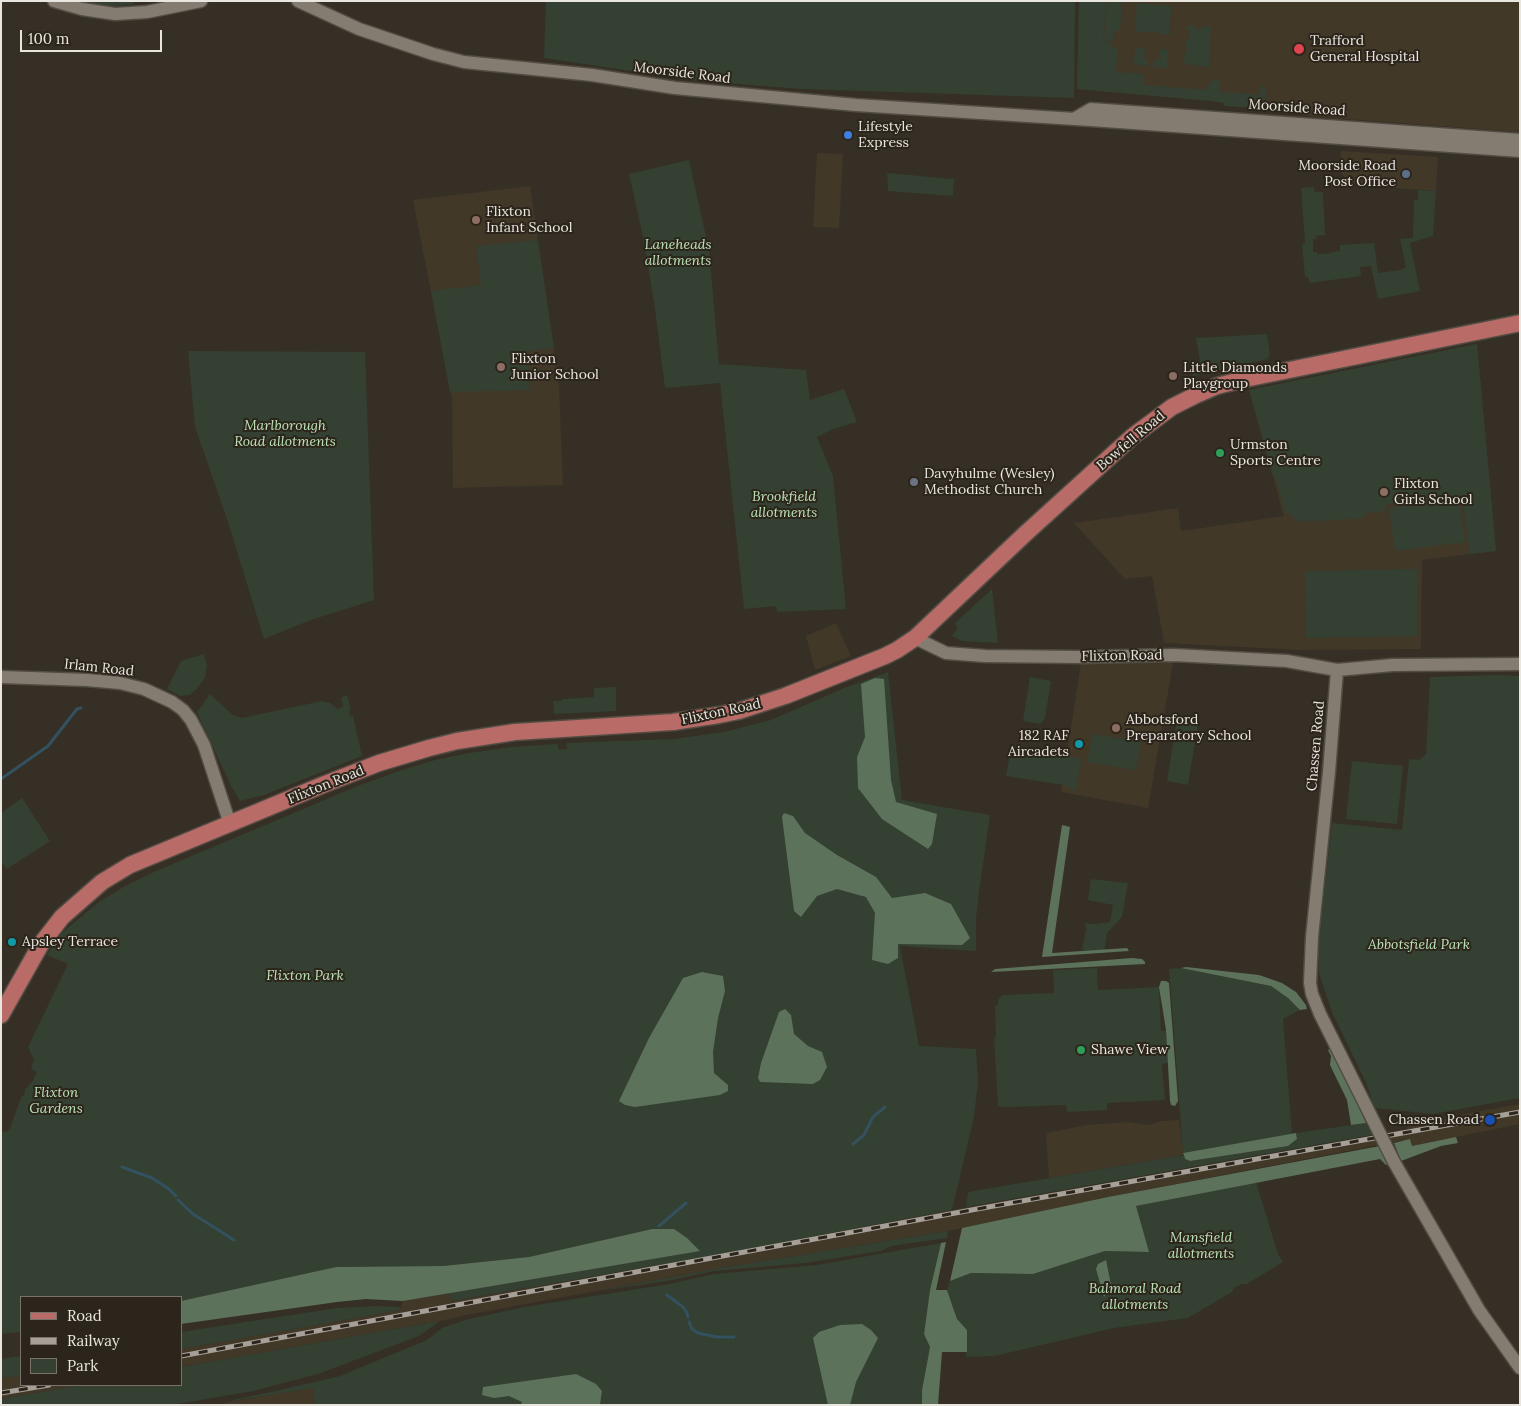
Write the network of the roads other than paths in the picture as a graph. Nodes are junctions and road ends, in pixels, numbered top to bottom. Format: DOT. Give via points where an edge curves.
graph roads {
  1 [pos="54,1"];
  2 [pos="200,1"];
  3 [pos="298,1"];
  4 [pos="1514,145"];
  5 [pos="1520,323"];
  6 [pos="915,638"];
  7 [pos="1520,664"];
  8 [pos="1336,670"];
  9 [pos="1,677"];
  10 [pos="230,824"];
  11 [pos="1,1015"];
  12 [pos="1520,1368"];
  1 -- 2 [label="street" via="115,14 147,12"];
  3 -- 4 [label="street, Moorside Road" via="359,29 464,62 592,75 717,93 856,105 1074,119 1166,120"];
  5 -- 6 [label="main road, Bowfell Road" via="1245,378 1217,386 1180,403 1133,436"];
  6 -- 8 [label="street, Flixton Road" via="938,650 958,655 1174,655 1286,661"];
  6 -- 10 [label="main road, Flixton Road" via="885,656 739,711 673,722 515,732 457,741 379,763"];
  7 -- 8 [label="street, Flixton Road"];
  8 -- 12 [label="street, Chassen Road, bridge" via="1312,937 1312,994 1394,1162 1479,1310"];
  9 -- 10 [label="street, Irlam Road" via="120,683 144,689 172,702 191,720 204,745"];
  10 -- 11 [label="main road, Flixton Road" via="130,865 88,893 51,931 32,958"];
}
